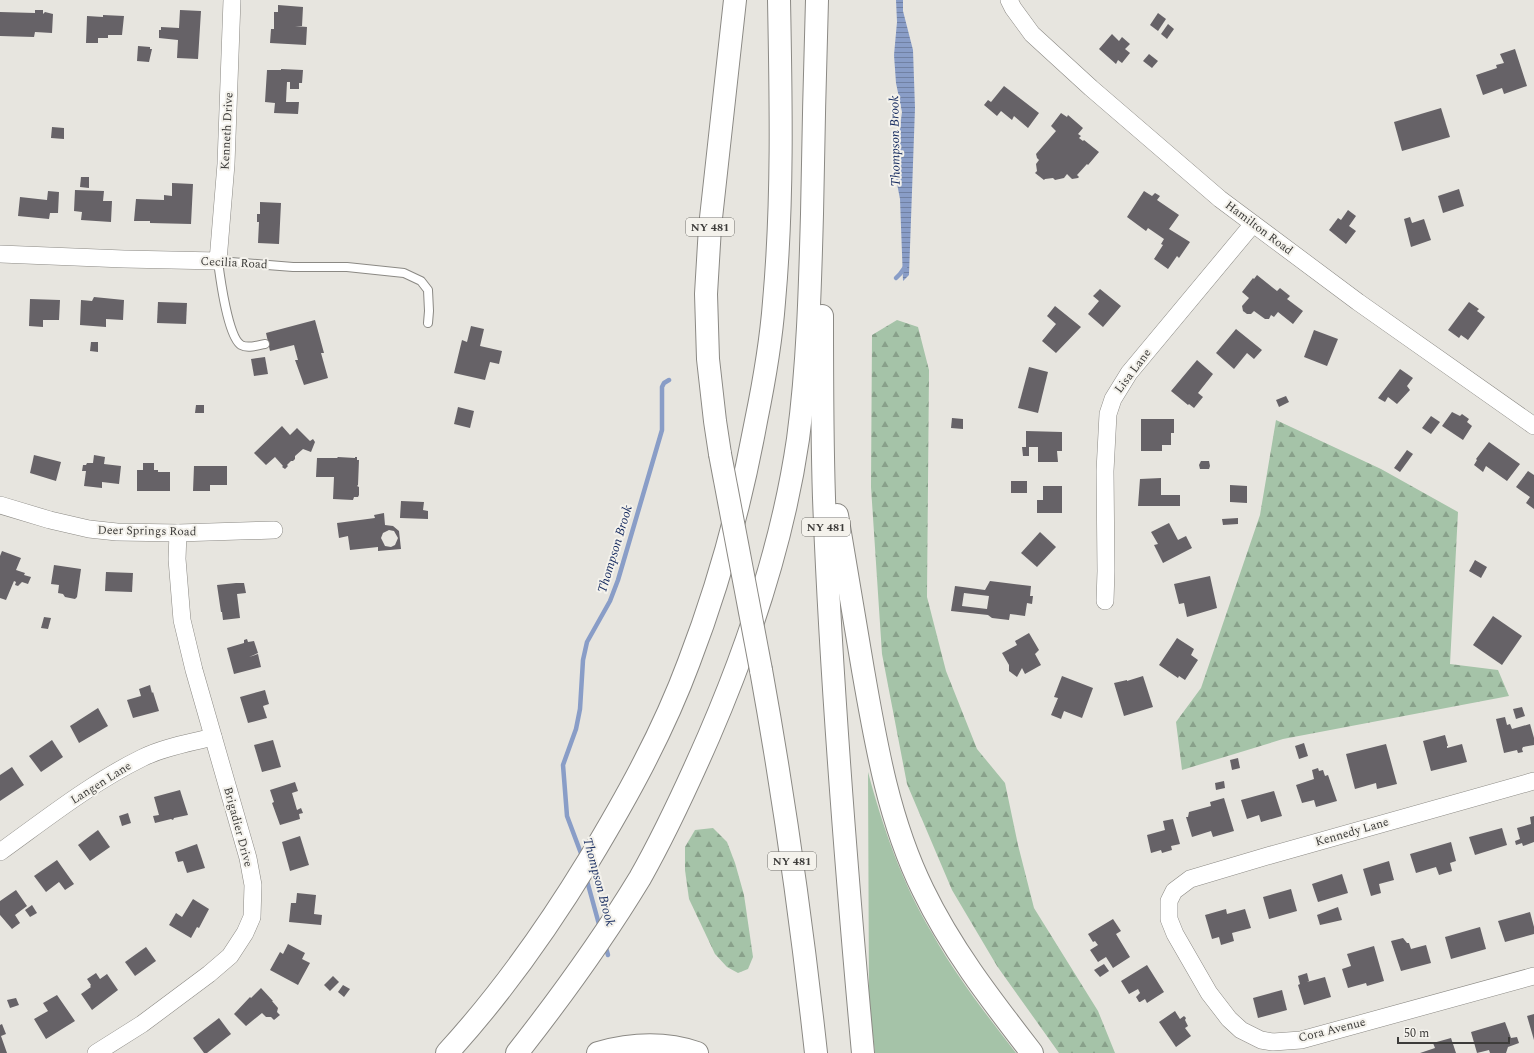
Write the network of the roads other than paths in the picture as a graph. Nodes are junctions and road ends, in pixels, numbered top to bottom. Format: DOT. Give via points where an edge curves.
graph roads {
  1 [pos="232,0"];
  2 [pos="735,0"];
  3 [pos="779,0"];
  4 [pos="818,0"];
  5 [pos="1009,0"];
  6 [pos="1253,224"];
  7 [pos="0,254"];
  8 [pos="218,261"];
  9 [pos="428,323"];
  10 [pos="265,344"];
  11 [pos="1534,426"];
  12 [pos="823,430"];
  13 [pos="0,505"];
  14 [pos="274,530"];
  15 [pos="178,533"];
  16 [pos="1105,601"];
  17 [pos="213,737"];
  18 [pos="1534,781"];
  19 [pos="0,852"];
  20 [pos="1174,892"];
  21 [pos="1534,976"];
  22 [pos="96,1053"];
  23 [pos="447,1053"];
  24 [pos="517,1053"];
  25 [pos="598,1053"];
  26 [pos="697,1053"];
  27 [pos="816,1053"];
  28 [pos="863,1053"];
  29 [pos="1032,1053"];
  1 -- 8 [label="street, Kenneth Drive" via="226,164"];
  2 -- 27 [label="highway, NY 481, bridge" via="710,227 706,287 708,359 720,454 774,744"];
  3 -- 23 [label="highway" via="781,169 774,304 753,438 732,532 689,663 634,783 558,911 505,983"];
  4 -- 12 [label="highway, NY 481"];
  4 -- 24 [label="highway" via="810,305 798,437 786,510 777,544 722,706 670,820 622,907 571,984"];
  5 -- 6 [label="street, Hamilton Road" via="1032,34 1096,93"];
  6 -- 11 [label="street, Hamilton Road" via="1358,302"];
  6 -- 16 [label="street, Lisa Lane" via="1129,373 1112,399 1108,414 1105,471"];
  7 -- 8 [label="street, Cecilia Road"];
  8 -- 9 [label="lane, Cecilia Road" via="293,267 347,267 404,273 421,281 428,290"];
  8 -- 10 [label="lane" via="223,295 234,336 240,344 248,347"];
  12 -- 28 [label="highway, NY 481" via="827,561 841,796"];
  12 -- 29 [label="highway" via="873,729 886,790 898,826 923,890 955,948"];
  13 -- 15 [label="street, Deer Springs Road" via="89,529"];
  14 -- 15 [label="street, Deer Springs Road"];
  15 -- 17 [label="street, Brigadier Drive" via="177,558 182,620"];
  17 -- 19 [label="street, Langen Lane" via="144,757 97,783"];
  17 -- 22 [label="street, Brigadier Drive" via="248,858 253,885 252,917 230,956 142,1024"];
  18 -- 20 [label="street, Kennedy Lane" via="1190,879"];
  20 -- 21 [label="street, Cora Avenue" via="1169,901 1169,919 1209,993 1241,1030 1261,1040 1301,1040"];
  25 -- 26 [label="highway" via="628,1047 652,1046 674,1047"];
}
